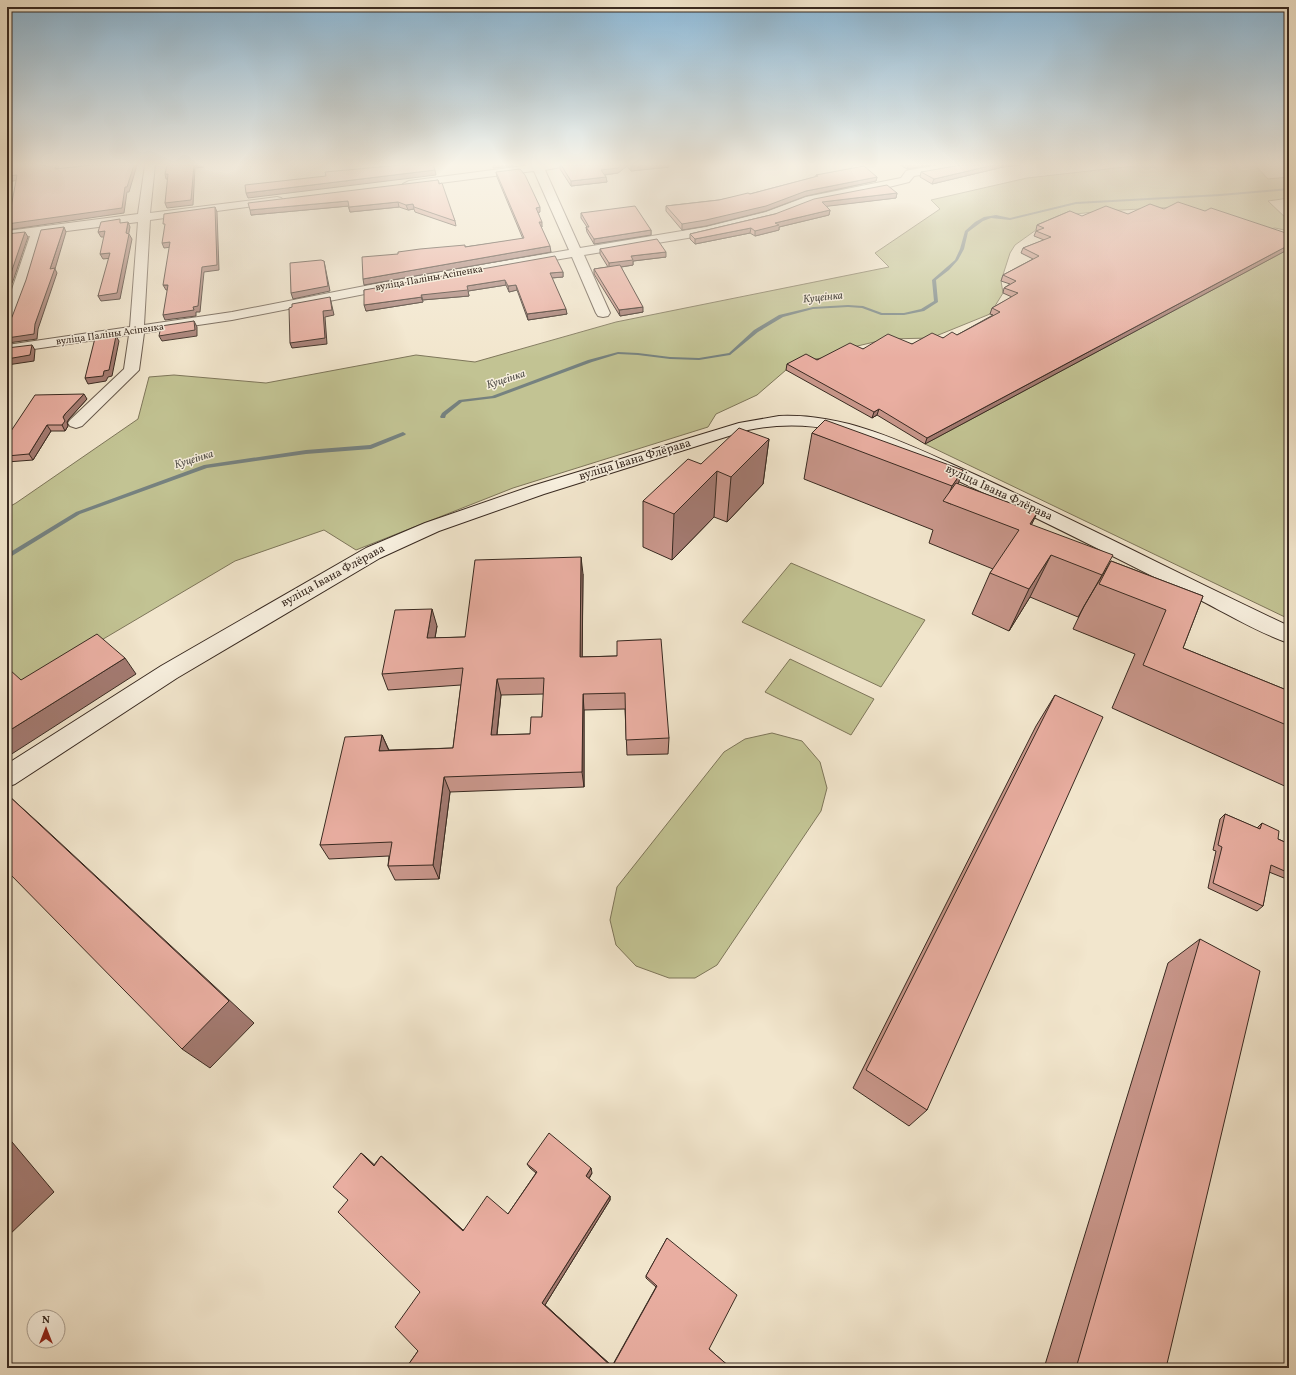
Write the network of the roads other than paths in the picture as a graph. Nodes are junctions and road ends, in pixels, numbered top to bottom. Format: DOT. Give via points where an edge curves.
graph roads {
  1 [pos="51,229"];
  2 [pos="143,229"];
  3 [pos="565,229"];
  4 [pos="714,229"];
  5 [pos="38,231"];
  6 [pos="7,235"];
  7 [pos="576,253"];
  8 [pos="603,313"];
  9 [pos="7,322"];
  10 [pos="137,330"];
  11 [pos="7,349"];
  12 [pos="76,423"];
  13 [pos="1289,635"];
  14 [pos="7,777"];
  1 -- 5 [label="street"];
  2 -- 10 [label="street"];
  3 -- 7 [label="street"];
  4 -- 7 [label="street, вуліца Паліны Асіпенка"];
  5 -- 6 [label="street"];
  5 -- 9 [label="street"];
  7 -- 8 [label="street"];
  7 -- 10 [label="street, вуліца Паліны Асіпенка" via="421,279 232,316"];
  10 -- 11 [label="street, вуліца Паліны Асіпенка"];
  10 -- 12 [label="street" via="131,370"];
  13 -- 14 [label="street, вуліца Івана Флёрава" via="1204,596 1062,522 874,437 840,426 802,420 768,421 538,490 432,527 373,553 169,672"];
}
